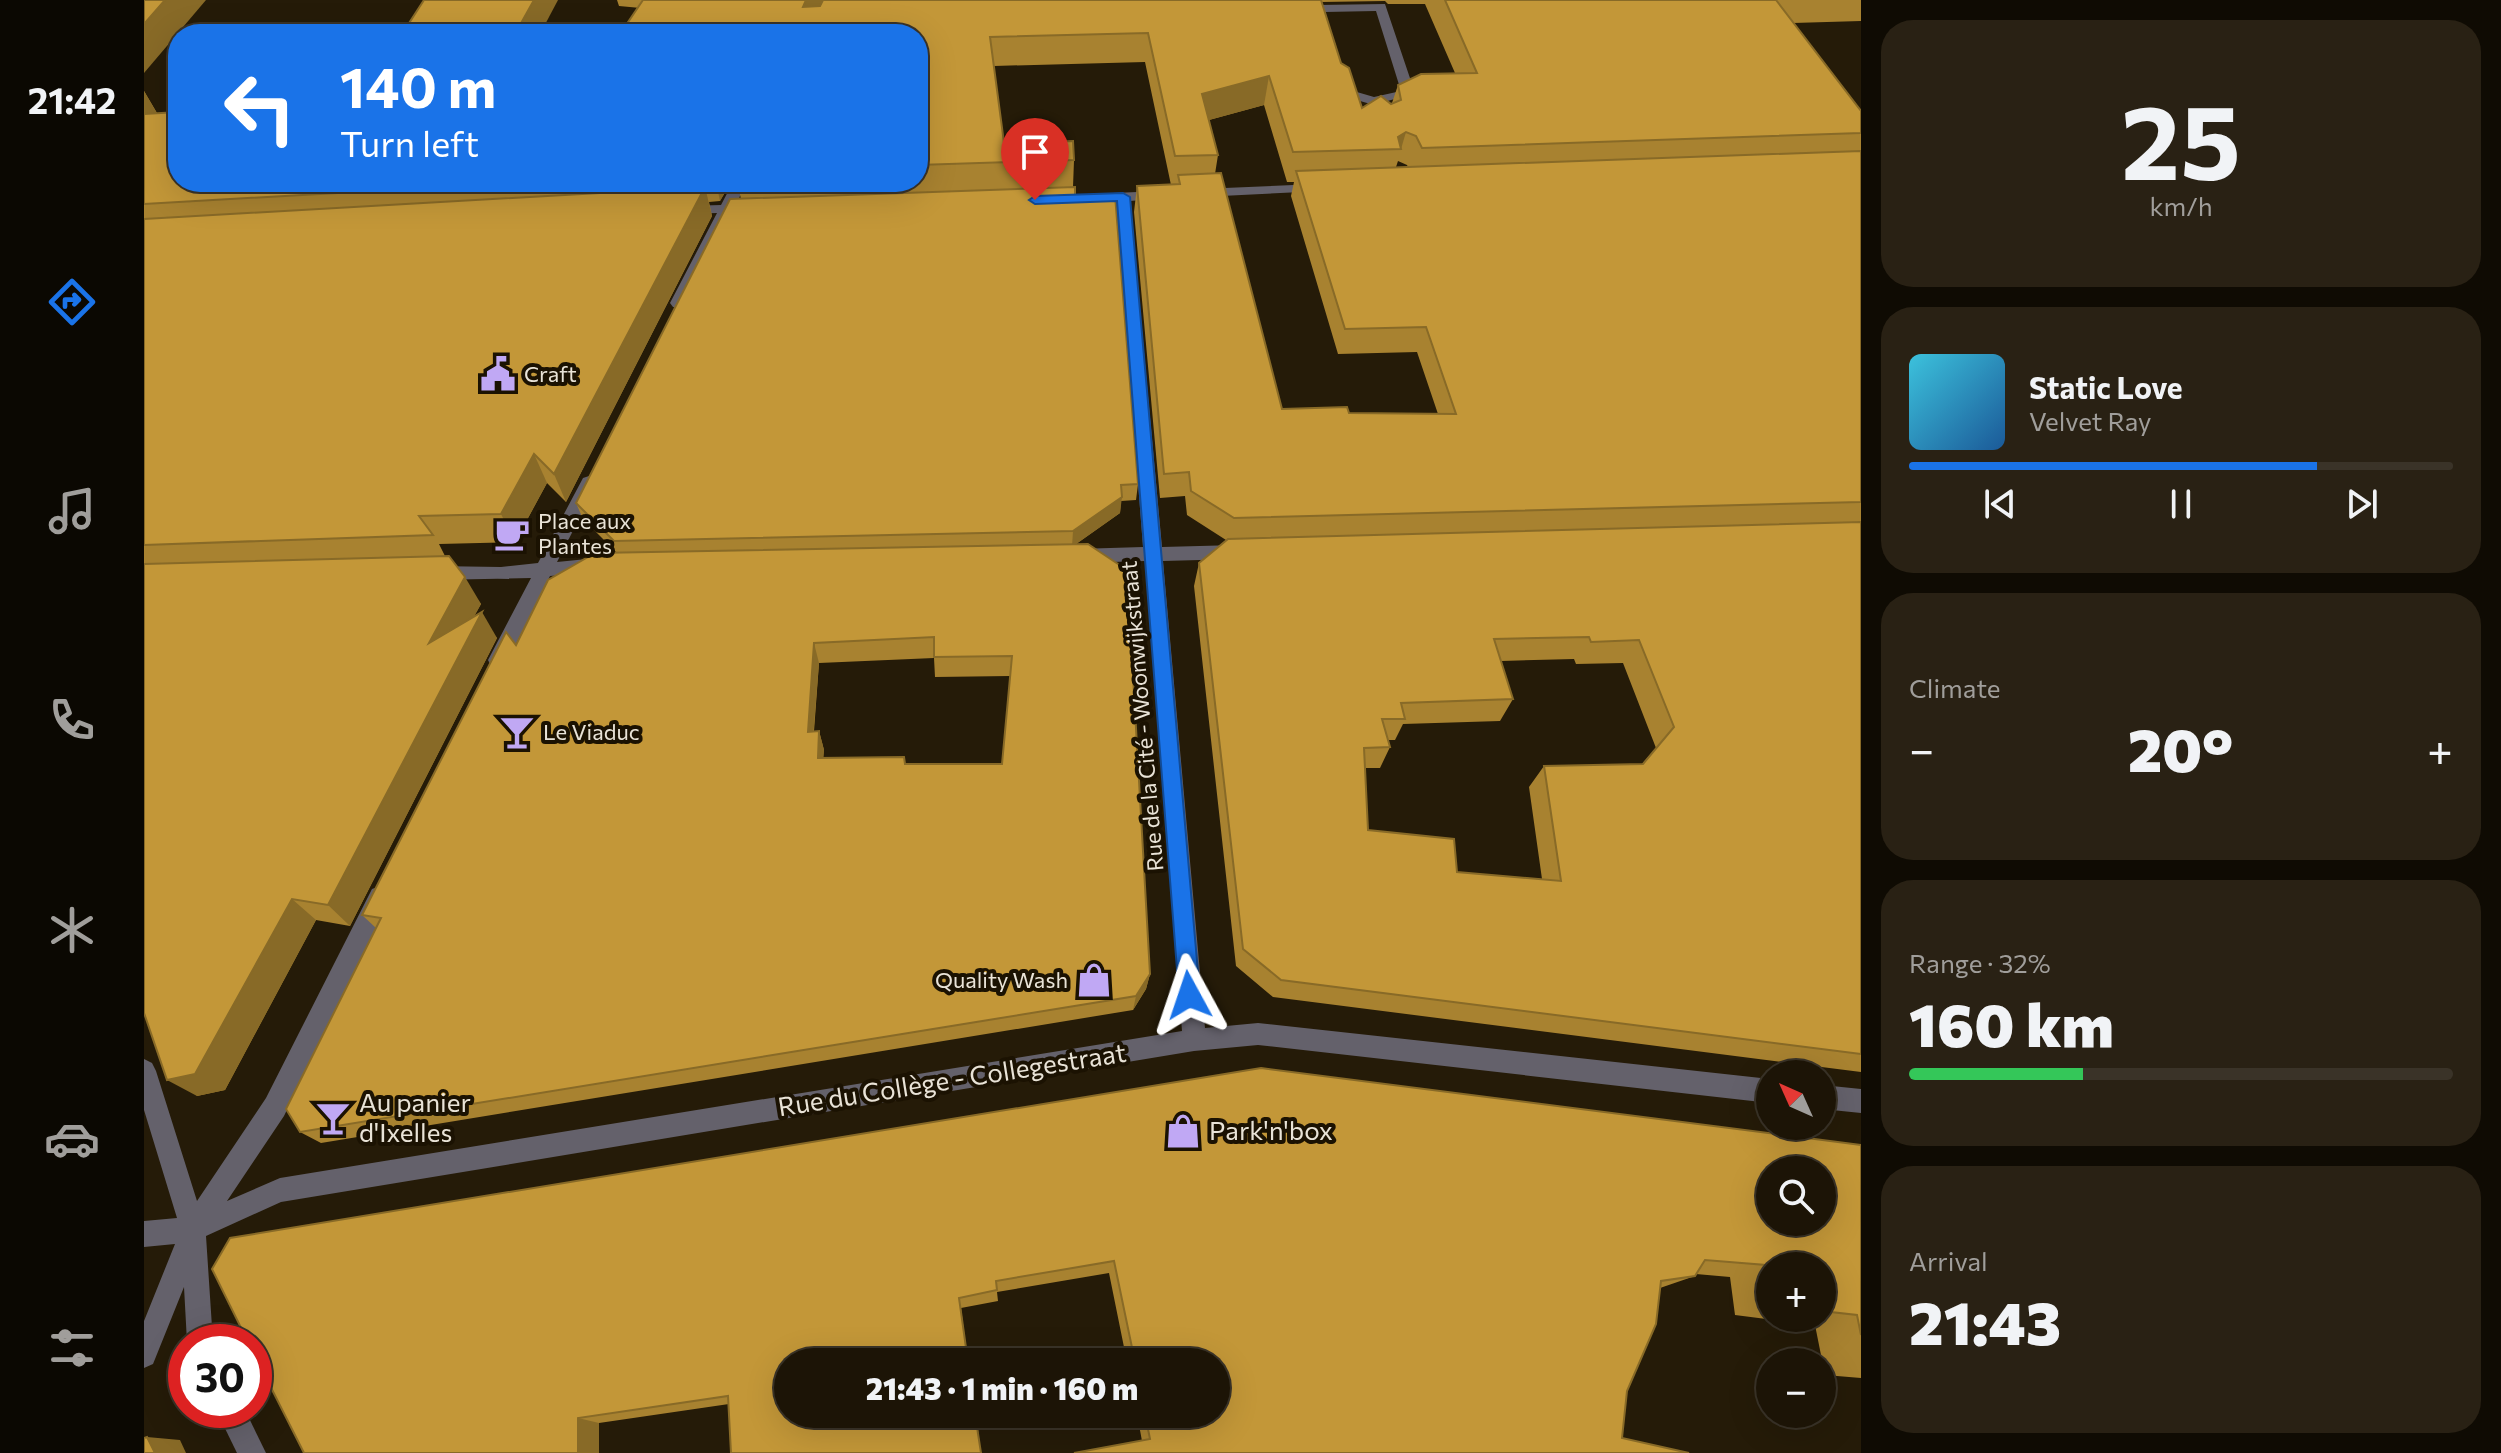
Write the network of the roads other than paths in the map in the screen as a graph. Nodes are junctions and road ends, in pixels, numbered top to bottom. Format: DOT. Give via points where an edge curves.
graph roads {
  1 [pos="1377,107"];
  2 [pos="1327,188"];
  3 [pos="734,192"];
  4 [pos="1123,197"];
  5 [pos="1066,199"];
  6 [pos="771,208"];
  7 [pos="725,209"];
  8 [pos="675,211"];
  9 [pos="666,327"];
  10 [pos="598,464"];
  11 [pos="1261,551"];
  12 [pos="1152,554"];
  13 [pos="1059,556"];
  14 [pos="614,565"];
  15 [pos="545,569"];
  16 [pos="418,574"];
  17 [pos="489,679"];
  18 [pos="389,878"];
  19 [pos="1194,1040"];
  20 [pos="144,1071"];
  21 [pos="1756,1089"];
  22 [pos="1836,1098"];
  23 [pos="1861,1101"];
  24 [pos="193,1229"];
  25 [pos="144,1234"];
  26 [pos="199,1324"];
  27 [pos="144,1355"];
  28 [pos="239,1428"];
  29 [pos="252,1453"];
  1 -- 1 [label="street" via="1408,93 1381,7 1318,9 1344,92"];
  2 -- 4 [label="street"];
  3 -- 7 [label="street"];
  4 -- 5 [label="street"];
  4 -- 12 [label="street, Rue de la Cité - Woonwijkstraat"];
  6 -- 7 [label="street"];
  7 -- 8 [label="street"];
  7 -- 9 [label="street"];
  10 -- 15 [label="street"];
  11 -- 12 [label="street"];
  12 -- 13 [label="street"];
  12 -- 19 [label="street, Rue de la Cité - Woonwijkstraat"];
  14 -- 15 [label="street"];
  15 -- 16 [label="street"];
  15 -- 17 [label="street"];
  18 -- 24 [label="street" via="275,1107"];
  19 -- 21 [label="street, Rue du Collège - Collegestraat" via="1258,1034"];
  19 -- 24 [label="street, Rue du Collège - Collegestraat" via="280,1190"];
  20 -- 24 [label="street"];
  22 -- 23 [label="street"];
  24 -- 25 [label="street, Rue du Collège - Collegestraat"];
  24 -- 26 [label="street"];
  24 -- 27 [label="street"];
  28 -- 29 [label="street"];
}
